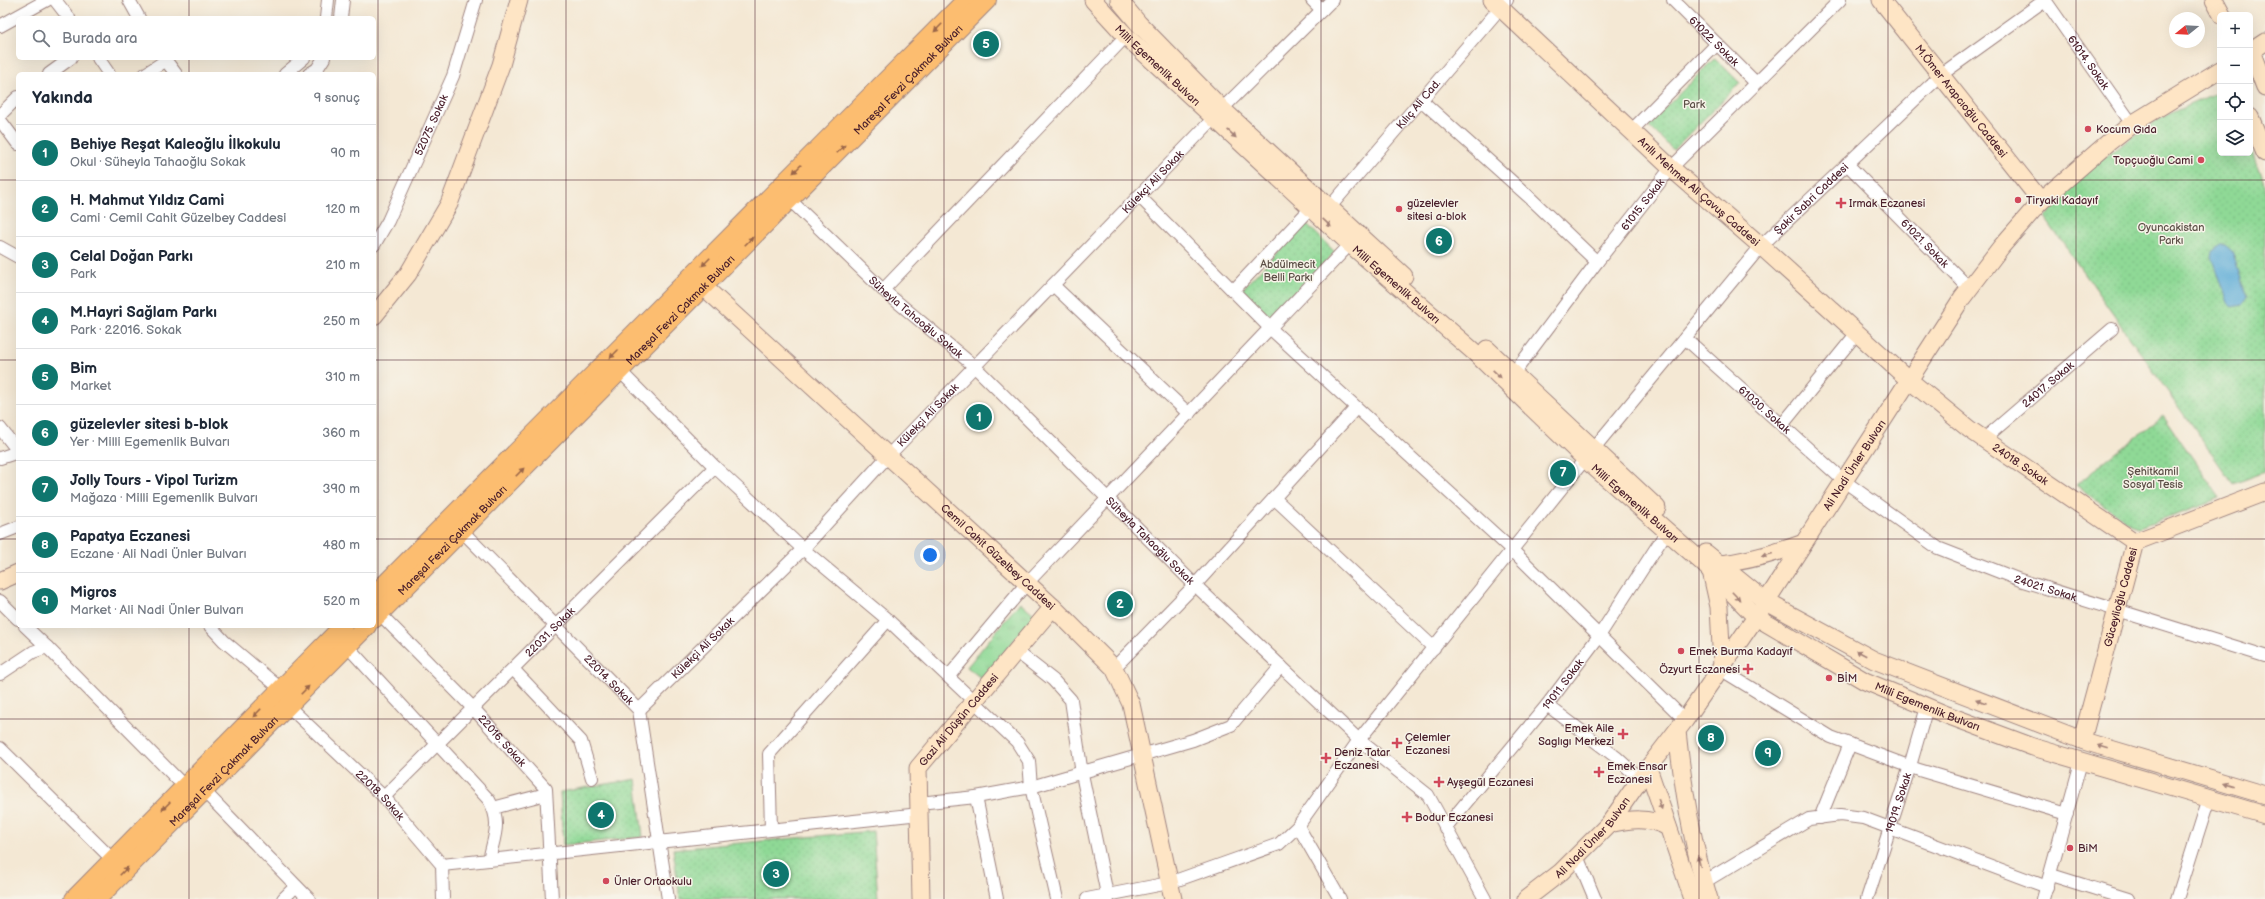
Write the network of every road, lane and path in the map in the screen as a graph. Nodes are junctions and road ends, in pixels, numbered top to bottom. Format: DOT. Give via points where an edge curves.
graph roads {
  1 [pos="47,0"];
  2 [pos="55,0"];
  3 [pos="128,0"];
  4 [pos="328,0"];
  5 [pos="343,0"];
  6 [pos="476,0"];
  7 [pos="519,0"];
  8 [pos="1002,0"];
  9 [pos="1093,0"];
  10 [pos="1119,0"];
  11 [pos="1312,0"];
  12 [pos="1332,0"];
  13 [pos="1673,0"];
  14 [pos="1840,0"];
  15 [pos="1881,0"];
  16 [pos="2045,0"];
  17 [pos="2214,0"];
  18 [pos="1499,2"];
  19 [pos="977,3"];
  20 [pos="1322,10"];
  21 [pos="2220,12"];
  22 [pos="16,16"];
  23 [pos="17,16"];
  24 [pos="67,16"];
  25 [pos="138,16"];
  26 [pos="326,16"];
  27 [pos="341,16"];
  28 [pos="0,25"];
  29 [pos="1126,36"];
  30 [pos="1717,44"];
  31 [pos="2255,48"];
  32 [pos="68,60"];
  33 [pos="99,60"];
  34 [pos="164,60"];
  35 [pos="166,60"];
  36 [pos="302,60"];
  37 [pos="323,60"];
  38 [pos="52,72"];
  39 [pos="107,72"];
  40 [pos="148,72"];
  41 [pos="175,72"];
  42 [pos="287,72"];
  43 [pos="313,72"];
  44 [pos="2217,72"];
  45 [pos="1942,74"];
  46 [pos="1755,82"];
  47 [pos="2265,87"];
  48 [pos="16,99"];
  49 [pos="1421,100"];
  50 [pos="1218,113"];
  51 [pos="0,115"];
  52 [pos="0,120"];
  53 [pos="2251,120"];
  54 [pos="2132,124"];
  55 [pos="1631,131"];
  56 [pos="16,141"];
  57 [pos="2265,153"];
  58 [pos="1847,164"];
  59 [pos="1671,168"];
  60 [pos="1139,196"];
  61 [pos="790,200"];
  62 [pos="2041,201"];
  63 [pos="1311,208"];
  64 [pos="1329,208"];
  65 [pos="376,242"];
  66 [pos="1350,244"];
  67 [pos="1761,246"];
  68 [pos="0,247"];
  69 [pos="16,255"];
  70 [pos="1597,262"];
  71 [pos="1053,285"];
  72 [pos="704,287"];
  73 [pos="1969,288"];
  74 [pos="883,290"];
  75 [pos="1233,291"];
  76 [pos="376,314"];
  77 [pos="1271,329"];
  78 [pos="2112,329"];
  79 [pos="1857,333"];
  80 [pos="1685,338"];
  81 [pos="974,366"];
  82 [pos="620,371"];
  83 [pos="1514,373"];
  84 [pos="1909,380"];
  85 [pos="1356,408"];
  86 [pos="1189,414"];
  87 [pos="1782,425"];
  88 [pos="0,428"];
  89 [pos="1984,439"];
  90 [pos="16,449"];
  91 [pos="16,453"];
  92 [pos="1590,454"];
  93 [pos="888,456"];
  94 [pos="0,458"];
  95 [pos="715,467"];
  96 [pos="1844,481"];
  97 [pos="2265,493"];
  98 [pos="1109,498"];
  99 [pos="1274,498"];
  100 [pos="16,528"];
  101 [pos="462,530"];
  102 [pos="1667,531"];
  103 [pos="0,534"];
  104 [pos="2135,542"];
  105 [pos="1804,543"];
  106 [pos="803,549"];
  107 [pos="1512,550"];
  108 [pos="1715,567"];
  109 [pos="16,574"];
  110 [pos="0,581"];
  111 [pos="1027,583"];
  112 [pos="1195,585"];
  113 [pos="376,593"];
  114 [pos="0,601"];
  115 [pos="1765,601"];
  116 [pos="1053,607"];
  117 [pos="2117,612"];
  118 [pos="16,617"];
  119 [pos="1756,617"];
  120 [pos="376,618"];
  121 [pos="888,620"];
  122 [pos="376,622"];
  123 [pos="556,625"];
  124 [pos="27,628"];
  125 [pos="212,628"];
  126 [pos="341,628"];
  127 [pos="366,628"];
  128 [pos="1599,636"];
  129 [pos="348,646"];
  130 [pos="47,647"];
  131 [pos="1434,648"];
  132 [pos="1016,651"];
  133 [pos="2265,656"];
  134 [pos="1281,666"];
  135 [pos="1114,668"];
  136 [pos="1721,668"];
  137 [pos="513,669"];
  138 [pos="0,674"];
  139 [pos="949,676"];
  140 [pos="281,689"];
  141 [pos="975,700"];
  142 [pos="288,706"];
  143 [pos="1547,706"];
  144 [pos="1926,707"];
  145 [pos="473,708"];
  146 [pos="639,710"];
  147 [pos="1681,726"];
  148 [pos="1360,740"];
  149 [pos="2082,740"];
  150 [pos="438,743"];
  151 [pos="1850,744"];
  152 [pos="0,748"];
  153 [pos="1142,755"];
  154 [pos="2081,762"];
  155 [pos="1910,766"];
  156 [pos="1644,773"];
  157 [pos="1082,774"];
  158 [pos="592,778"];
  159 [pos="185,787"];
  160 [pos="1032,787"];
  161 [pos="204,791"];
  162 [pos="546,794"];
  163 [pos="2265,795"];
  164 [pos="384,797"];
  165 [pos="976,797"];
  166 [pos="2209,798"];
  167 [pos="493,808"];
  168 [pos="920,809"];
  169 [pos="2068,814"];
  170 [pos="2265,815"];
  171 [pos="1820,818"];
  172 [pos="1609,824"];
  173 [pos="1298,826"];
  174 [pos="1668,827"];
  175 [pos="1890,827"];
  176 [pos="1445,828"];
  177 [pos="771,829"];
  178 [pos="659,841"];
  179 [pos="549,853"];
  180 [pos="1577,856"];
  181 [pos="113,860"];
  182 [pos="489,860"];
  183 [pos="442,865"];
  184 [pos="2051,875"];
  185 [pos="1704,882"];
  186 [pos="296,886"];
  187 [pos="2047,887"];
  188 [pos="1171,891"];
  189 [pos="1108,897"];
  190 [pos="74,899"];
  191 [pos="97,899"];
  192 [pos="283,899"];
  193 [pos="309,899"];
  194 [pos="443,899"];
  195 [pos="552,899"];
  196 [pos="668,899"];
  197 [pos="921,899"];
  198 [pos="997,899"];
  199 [pos="1057,899"];
  200 [pos="1087,899"];
  201 [pos="1340,899"];
  202 [pos="1485,899"];
  203 [pos="1526,899"];
  204 [pos="1595,899"];
  205 [pos="1693,899"];
  206 [pos="1709,899"];
  207 [pos="1867,899"];
  208 [pos="2043,899"];
  209 [pos="2128,899"];
  210 [pos="2177,899"];
  1 -- 23 [label="street"];
  2 -- 24 [label="street"];
  3 -- 25 [label="street"];
  4 -- 26 [label="street"];
  5 -- 27 [label="street"];
  6 -- 65 [label="street, 52075. Sokak" via="453,76 388,221"];
  7 -- 76 [label="street" via="500,65 449,204 408,274"];
  8 -- 19 [label="main road"];
  9 -- 29 [label="street, Milli Egemenlik Bulvarı"];
  10 -- 50 [label="street, Milli Egemenlik Bulvarı"];
  11 -- 20 [label="street"];
  12 -- 20 [label="street, Külekçi Ali Sokak"];
  13 -- 30 [label="street, 61022. Sokak"];
  14 -- 46 [label="street, 61015. Sokak"];
  15 -- 45 [label="street, M.Ömer Arapcıoğlu Caddesi"];
  16 -- 45 [label="street, Şakir Sabri Caddesi"];
  16 -- 54 [label="street, 61014. Sokak"];
  17 -- 21 [label="street"];
  18 -- 49 [label="street, Kılıç Ali Cad."];
  18 -- 55 [label="street, Arıllı Mehmet Ali Çavuş Caddesi"];
  61 -- 19 [label="main road, Mareşal Fevzi Çakmak Bulvarı, one-way"];
  19 -- 113 [label="main road, one-way"];
  20 -- 50 [label="street, Külekçi Ali Sokak"];
  22 -- 28 [label="street"];
  29 -- 50 [label="street, Milli Egemenlik Bulvarı"];
  29 -- 74 [label="street"];
  30 -- 46 [label="street, 61022. Sokak"];
  30 -- 55 [label="street"];
  31 -- 47 [label="street"];
  32 -- 38 [label="street"];
  33 -- 39 [label="street"];
  34 -- 40 [label="street"];
  35 -- 41 [label="street"];
  36 -- 42 [label="street"];
  37 -- 43 [label="street"];
  44 -- 54 [label="street, Ali Nadi Ünler Bulvarı"];
  45 -- 58 [label="street, Şakir Sabri Caddesi"];
  45 -- 62 [label="street, M.Ömer Arapcıoğlu Caddesi"];
  46 -- 59 [label="street, 61015. Sokak"];
  48 -- 51 [label="street"];
  49 -- 64 [label="street, Kılıç Ali Cad."];
  49 -- 70 [label="street"];
  50 -- 60 [label="street, Külekçi Ali Sokak"];
  50 -- 63 [label="street, Milli Egemenlik Bulvarı, one-way"];
  50 -- 64 [label="street, Milli Egemenlik Bulvarı"];
  52 -- 56 [label="street"];
  53 -- 57 [label="street"];
  54 -- 62 [label="street, Ali Nadi Ünler Bulvarı"];
  55 -- 59 [label="street, Arıllı Mehmet Ali Çavuş Caddesi"];
  58 -- 67 [label="street, Şakir Sabri Caddesi"];
  58 -- 73 [label="street, 61021. Sokak"];
  59 -- 67 [label="street, Arıllı Mehmet Ali Çavuş Caddesi"];
  59 -- 70 [label="street, 61015. Sokak"];
  60 -- 71 [label="street, Külekçi Ali Sokak"];
  60 -- 75 [label="street"];
  72 -- 61 [label="main road, Mareşal Fevzi Çakmak Bulvarı, one-way"];
  61 -- 74 [label="street, Süheyla Tahaoğlu Sokak"];
  62 -- 73 [label="street, Ali Nadi Ünler Bulvarı" via="2001,246"];
  63 -- 66 [label="street, Milli Egemenlik Bulvarı, one-way"];
  63 -- 75 [label="street"];
  64 -- 83 [label="street, Milli Egemenlik Bulvarı"];
  66 -- 77 [label="street"];
  66 -- 92 [label="street, Milli Egemenlik Bulvarı, one-way"];
  67 -- 79 [label="street, Arıllı Mehmet Ali Çavuş Caddesi"];
  67 -- 80 [label="street, Şakir Sabri Caddesi"];
  68 -- 69 [label="street"];
  70 -- 83 [label="street, 61015. Sokak"];
  71 -- 81 [label="street, Külekçi Ali Sokak"];
  71 -- 86 [label="street"];
  72 -- 82 [label="main road, Mareşal Fevzi Çakmak Bulvarı"];
  72 -- 93 [label="street, Cemil Cahit Güzelbey Caddesi"];
  73 -- 84 [label="street, Ali Nadi Ünler Bulvarı"];
  74 -- 81 [label="street, Süheyla Tahaoğlu Sokak"];
  75 -- 77 [label="street"];
  77 -- 85 [label="street"];
  77 -- 86 [label="street"];
  78 -- 89 [label="street, 24017. Sokak"];
  79 -- 84 [label="street, Arıllı Mehmet Ali Çavuş Caddesi"];
  79 -- 87 [label="street"];
  80 -- 87 [label="street, 61030. Sokak"];
  80 -- 92 [label="street, Şakir Sabri Caddesi"];
  81 -- 93 [label="street, Külekçi Ali Sokak"];
  81 -- 98 [label="street, Süheyla Tahaoğlu Sokak"];
  82 -- 95 [label="street"];
  101 -- 82 [label="main road, Mareşal Fevzi Çakmak Bulvarı, one-way"];
  83 -- 92 [label="street, Milli Egemenlik Bulvarı"];
  84 -- 89 [label="street, 24018. Sokak"];
  84 -- 96 [label="street, Ali Nadi Ünler Bulvarı"];
  85 -- 99 [label="street"];
  85 -- 107 [label="street"];
  86 -- 98 [label="street"];
  87 -- 96 [label="street, 61030. Sokak"];
  88 -- 90 [label="street"];
  89 -- 104 [label="street, 24018. Sokak"];
  91 -- 94 [label="street"];
  92 -- 102 [label="street, Milli Egemenlik Bulvarı"];
  92 -- 107 [label="street, Şakir Sabri Caddesi"];
  92 -- 108 [label="street, Milli Egemenlik Bulvarı" via="1696,545"];
  93 -- 106 [label="street, Külekçi Ali Sokak"];
  93 -- 111 [label="street, Cemil Cahit Güzelbey Caddesi"];
  95 -- 106 [label="street"];
  95 -- 123 [label="street, 22031. Sokak"];
  96 -- 105 [label="street, Ali Nadi Ünler Bulvarı"];
  96 -- 117 [label="street, 24021. Sokak" via="1938,548 2020,580"];
  97 -- 104 [label="street, Güceylioğlu Caddesi"];
  98 -- 111 [label="street"];
  98 -- 112 [label="street, Süheyla Tahaoğlu Sokak"];
  99 -- 112 [label="street"];
  99 -- 131 [label="street"];
  100 -- 103 [label="street"];
  101 -- 120 [label="main road, Mareşal Fevzi Çakmak Bulvarı"];
  101 -- 123 [label="street, 22014. Sokak"];
  102 -- 108 [label="street, Milli Egemenlik Bulvarı"];
  102 -- 128 [label="street, 19011. Sokak"];
  104 -- 117 [label="street, Güceylioğlu Caddesi"];
  105 -- 108 [label="street, one-way" via="1750,560"];
  105 -- 115 [label="street, Ali Nadi Ünler Bulvarı"];
  106 -- 121 [label="street"];
  106 -- 146 [label="street, Külekçi Ali Sokak"];
  107 -- 128 [label="street"];
  107 -- 131 [label="street, Şakir Sabri Caddesi"];
  108 -- 115 [label="street, Milli Egemenlik Bulvarı"];
  108 -- 119 [label="street, Milli Egemenlik Bulvarı, one-way"];
  108 -- 136 [label="street"];
  109 -- 110 [label="street"];
  111 -- 116 [label="street, Cemil Cahit Güzelbey Caddesi"];
  111 -- 139 [label="street"];
  112 -- 134 [label="street, Süheyla Tahaoğlu Sokak"];
  112 -- 135 [label="street"];
  114 -- 118 [label="street"];
  115 -- 119 [label="street, Ali Nadi Ünler Bulvarı"];
  149 -- 115 [label="street, Milli Egemenlik Bulvarı, one-way" via="1874,660"];
  116 -- 132 [label="street, Gazi Ali Düşün Caddesi"];
  116 -- 135 [label="street, Cemil Cahit Güzelbey Caddesi"];
  117 -- 133 [label="street, 24021. Sokak"];
  117 -- 149 [label="street, Güceylioğlu Caddesi"];
  119 -- 136 [label="street, Ali Nadi Ünler Bulvarı"];
  119 -- 144 [label="street, Milli Egemenlik Bulvarı" via="1865,681"];
  121 -- 139 [label="street"];
  121 -- 177 [label="street" via="769,754"];
  122 -- 145 [label="street, 22016. Sokak"];
  123 -- 137 [label="street, 22031. Sokak"];
  123 -- 146 [label="street, 22014. Sokak"];
  124 -- 130 [label="street"];
  125 -- 140 [label="street"];
  126 -- 140 [label="main road"];
  127 -- 129 [label="main road, Mareşal Fevzi Çakmak Bulvarı"];
  128 -- 143 [label="street, 19011. Sokak"];
  128 -- 147 [label="street"];
  142 -- 129 [label="main road, Mareşal Fevzi Çakmak Bulvarı, one-way"];
  129 -- 150 [label="street"];
  130 -- 138 [label="street" via="33,652"];
  130 -- 159 [label="street"];
  131 -- 148 [label="street, Şakir Sabri Caddesi"];
  132 -- 141 [label="street, Gazi Ali Düşün Caddesi"];
  132 -- 157 [label="street" via="1053,680 1071,700"];
  134 -- 148 [label="street, Süheyla Tahaoğlu Sokak"];
  134 -- 153 [label="street" via="1231,725 1193,740"];
  135 -- 153 [label="street, Cemil Cahit Güzelbey Caddesi" via="1131,704"];
  136 -- 147 [label="street, Ali Nadi Ünler Bulvarı"];
  136 -- 151 [label="street" via="1831,736"];
  137 -- 145 [label="street, 22031. Sokak"];
  137 -- 158 [label="street" via="581,741"];
  139 -- 141 [label="street"];
  140 -- 159 [label="main road, one-way"];
  141 -- 160 [label="street" via="1017,742 1029,761"];
  141 -- 168 [label="street, Gazi Ali Düşün Caddesi" via="918,768"];
  142 -- 161 [label="main road, Mareşal Fevzi Çakmak Bulvarı"];
  142 -- 164 [label="street, 22018. Sokak"];
  143 -- 156 [label="street" via="1616,757"];
  143 -- 176 [label="street, 19011. Sokak"];
  144 -- 154 [label="street, Milli Egemenlik Bulvarı"];
  144 -- 155 [label="street, 19019. Sokak"];
  145 -- 150 [label="street, 22031. Sokak"];
  145 -- 162 [label="street, 22016. Sokak" via="546,789"];
  146 -- 178 [label="street, 22014. Sokak"];
  147 -- 156 [label="street, Ali Nadi Ünler Bulvarı"];
  185 -- 147 [label="street, one-way" via="1683,790"];
  148 -- 173 [label="street, Şakir Sabri Caddesi"];
  148 -- 176 [label="street, Süheyla Tahaoğlu Sokak" via="1428,795"];
  163 -- 149 [label="street, Milli Egemenlik Bulvarı, one-way"];
  150 -- 164 [label="street, 22031. Sokak"];
  150 -- 167 [label="street" via="489,800"];
  151 -- 155 [label="street"];
  151 -- 171 [label="street"];
  152 -- 181 [label="street"];
  153 -- 157 [label="street"];
  153 -- 188 [label="street, Cemil Cahit Güzelbey Caddesi"];
  154 -- 166 [label="street, Milli Egemenlik Bulvarı"];
  154 -- 169 [label="street"];
  155 -- 169 [label="street"];
  155 -- 175 [label="street, 19019. Sokak"];
  156 -- 172 [label="street, Ali Nadi Ünler Bulvarı"];
  156 -- 174 [label="street, one-way"];
  157 -- 160 [label="street"];
  157 -- 189 [label="street"];
  159 -- 181 [label="main road, one-way"];
  160 -- 165 [label="street"];
  160 -- 199 [label="street"];
  161 -- 186 [label="street"];
  191 -- 161 [label="main road, Mareşal Fevzi Çakmak Bulvarı, one-way"];
  162 -- 167 [label="street"];
  162 -- 179 [label="street, 22016. Sokak"];
  164 -- 183 [label="street, 22018. Sokak"];
  165 -- 168 [label="street"];
  165 -- 198 [label="street"];
  166 -- 170 [label="street, Milli Egemenlik Bulvarı"];
  166 -- 210 [label="street"];
  167 -- 182 [label="street" via="496,813 496,827"];
  168 -- 177 [label="street"];
  168 -- 197 [label="street, Gazi Ali Düşün Caddesi"];
  169 -- 184 [label="street"];
  171 -- 175 [label="street" via="1840,814 1860,817"];
  171 -- 185 [label="street" via="1809,819"];
  172 -- 174 [label="street" via="1641,819 1656,821"];
  172 -- 180 [label="street, Ali Nadi Ünler Bulvarı"];
  173 -- 188 [label="street, Şakir Sabri Caddesi" via="1279,844"];
  173 -- 201 [label="street"];
  174 -- 205 [label="street"];
  175 -- 187 [label="street"];
  175 -- 207 [label="street, 19019. Sokak"];
  176 -- 202 [label="street, Süheyla Tahaoğlu Sokak"];
  177 -- 178 [label="street"];
  178 -- 179 [label="street"];
  178 -- 196 [label="street, 22014. Sokak"];
  179 -- 182 [label="street"];
  179 -- 195 [label="street, 22016. Sokak"];
  180 -- 203 [label="street, Ali Nadi Ünler Bulvarı" via="1562,872"];
  180 -- 204 [label="street"];
  181 -- 190 [label="main road"];
  182 -- 183 [label="street"];
  183 -- 194 [label="street"];
  184 -- 187 [label="street"];
  184 -- 209 [label="street"];
  185 -- 206 [label="street"];
  186 -- 192 [label="street"];
  186 -- 193 [label="street"];
  187 -- 208 [label="street"];
  188 -- 189 [label="street, Şakir Sabri Caddesi"];
  189 -- 200 [label="street, Şakir Sabri Caddesi"];
}
